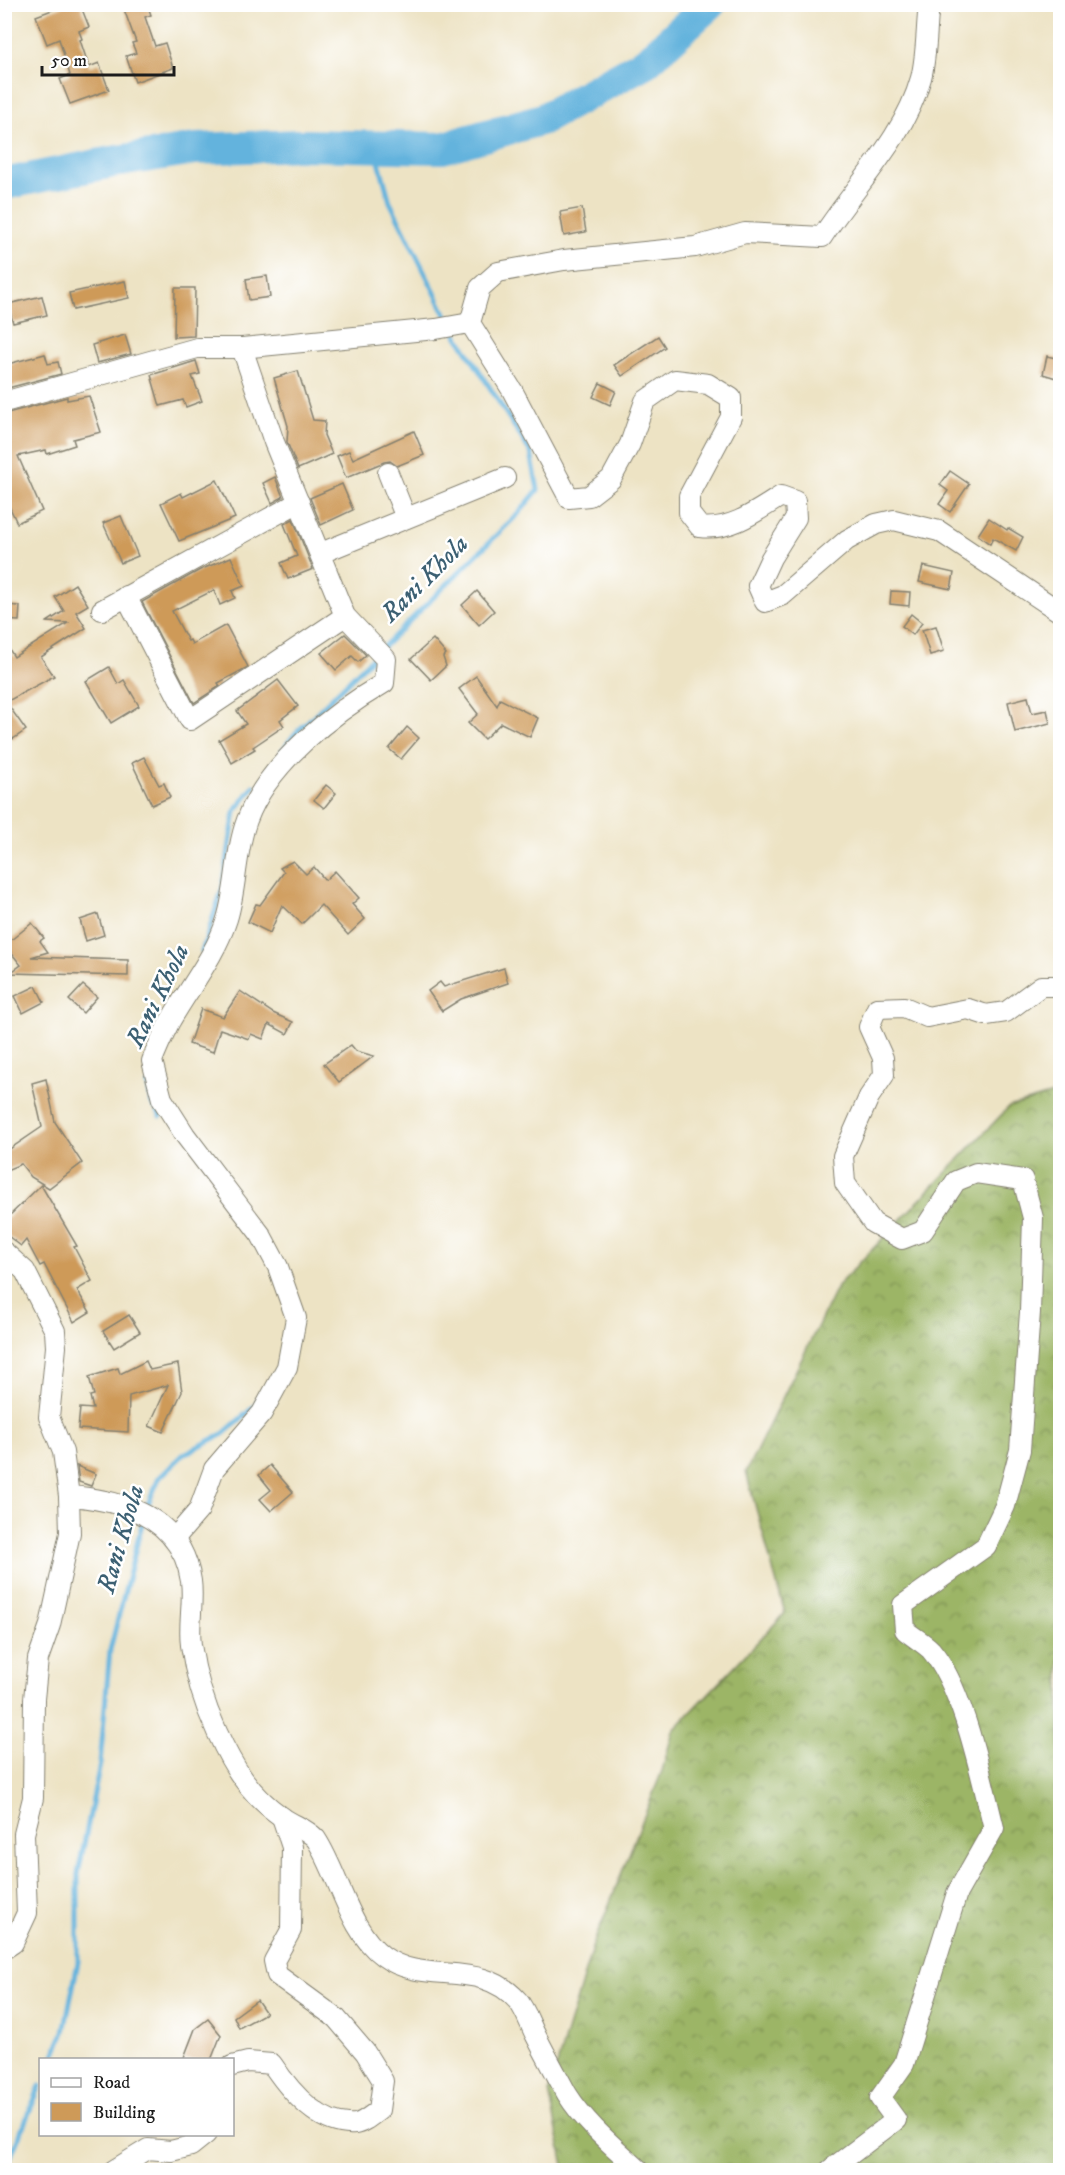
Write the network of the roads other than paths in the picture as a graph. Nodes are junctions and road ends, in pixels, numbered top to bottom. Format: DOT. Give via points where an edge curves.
graph roads {
  1 [pos="929,4"];
  2 [pos="464,324"];
  3 [pos="242,348"];
  4 [pos="4,402"];
  5 [pos="388,473"];
  6 [pos="505,478"];
  7 [pos="299,502"];
  8 [pos="406,518"];
  9 [pos="321,553"];
  10 [pos="126,596"];
  11 [pos="102,610"];
  12 [pos="1060,612"];
  13 [pos="345,616"];
  14 [pos="1060,986"];
  15 [pos="4,1252"];
  16 [pos="69,1496"];
  17 [pos="174,1539"];
  18 [pos="282,1817"];
  19 [pos="4,1949"];
  20 [pos="234,2066"];
  21 [pos="204,2136"];
  22 [pos="114,2170"];
  23 [pos="639,2170"];
  24 [pos="830,2170"];
  1 -- 2 [label="street" via="921,77 901,127 847,197 822,237 745,233 695,248 564,260 498,272 480,288"];
  2 -- 3 [label="street"];
  2 -- 12 [label="street" via="512,390 569,498 589,496 611,480 630,444 645,400 675,381 708,384 731,398 732,417 689,496 688,513 700,527 717,529 753,514 781,496 795,501 796,518 758,586 765,602 783,595 847,540 876,524 894,520 939,531"];
  3 -- 4 [label="street" via="197,348"];
  3 -- 7 [label="street"];
  5 -- 8 [label="street"];
  6 -- 8 [label="street"];
  7 -- 9 [label="street"];
  7 -- 10 [label="street"];
  8 -- 9 [label="street"];
  9 -- 13 [label="street"];
  10 -- 11 [label="street"];
  10 -- 13 [label="street" via="190,720"];
  13 -- 17 [label="street" via="386,659 384,683 356,700 294,752 264,788 247,820 227,920 152,1061 162,1099 261,1235 278,1267 296,1318 287,1367 262,1413 214,1469 199,1510"];
  14 -- 24 [label="street" via="1041,986 1006,1012 986,1015 969,1009 927,1017 904,1007 877,1008 869,1027 883,1058 884,1075 869,1097 843,1156 845,1183 873,1223 902,1239 922,1231 956,1181 976,1173 1023,1180 1033,1218 1020,1450 1005,1506 986,1546 903,1605 905,1630 931,1650 953,1687 994,1828 957,1893 904,2064 880,2098 896,2120"];
  15 -- 16 [label="street" via="25,1271 55,1332 49,1417 63,1452"];
  16 -- 17 [label="street" via="132,1507 156,1521"];
  16 -- 19 [label="street" via="70,1533 50,1625 38,1659 33,1798 24,1834 27,1913 13,1943"];
  17 -- 18 [label="street" via="191,1582 191,1644 216,1730 243,1782"];
  18 -- 20 [label="street" via="292,1847 293,1887 291,1930 274,1961 278,1975 336,2018 365,2052 383,2081 379,2110 358,2124 336,2123 303,2102 272,2064"];
  18 -- 23 [label="street" via="306,1828 316,1839 363,1938 384,1957 406,1968 489,1979 519,2001 569,2097"];
  21 -- 22 [label="street" via="181,2149 148,2149"];
}
